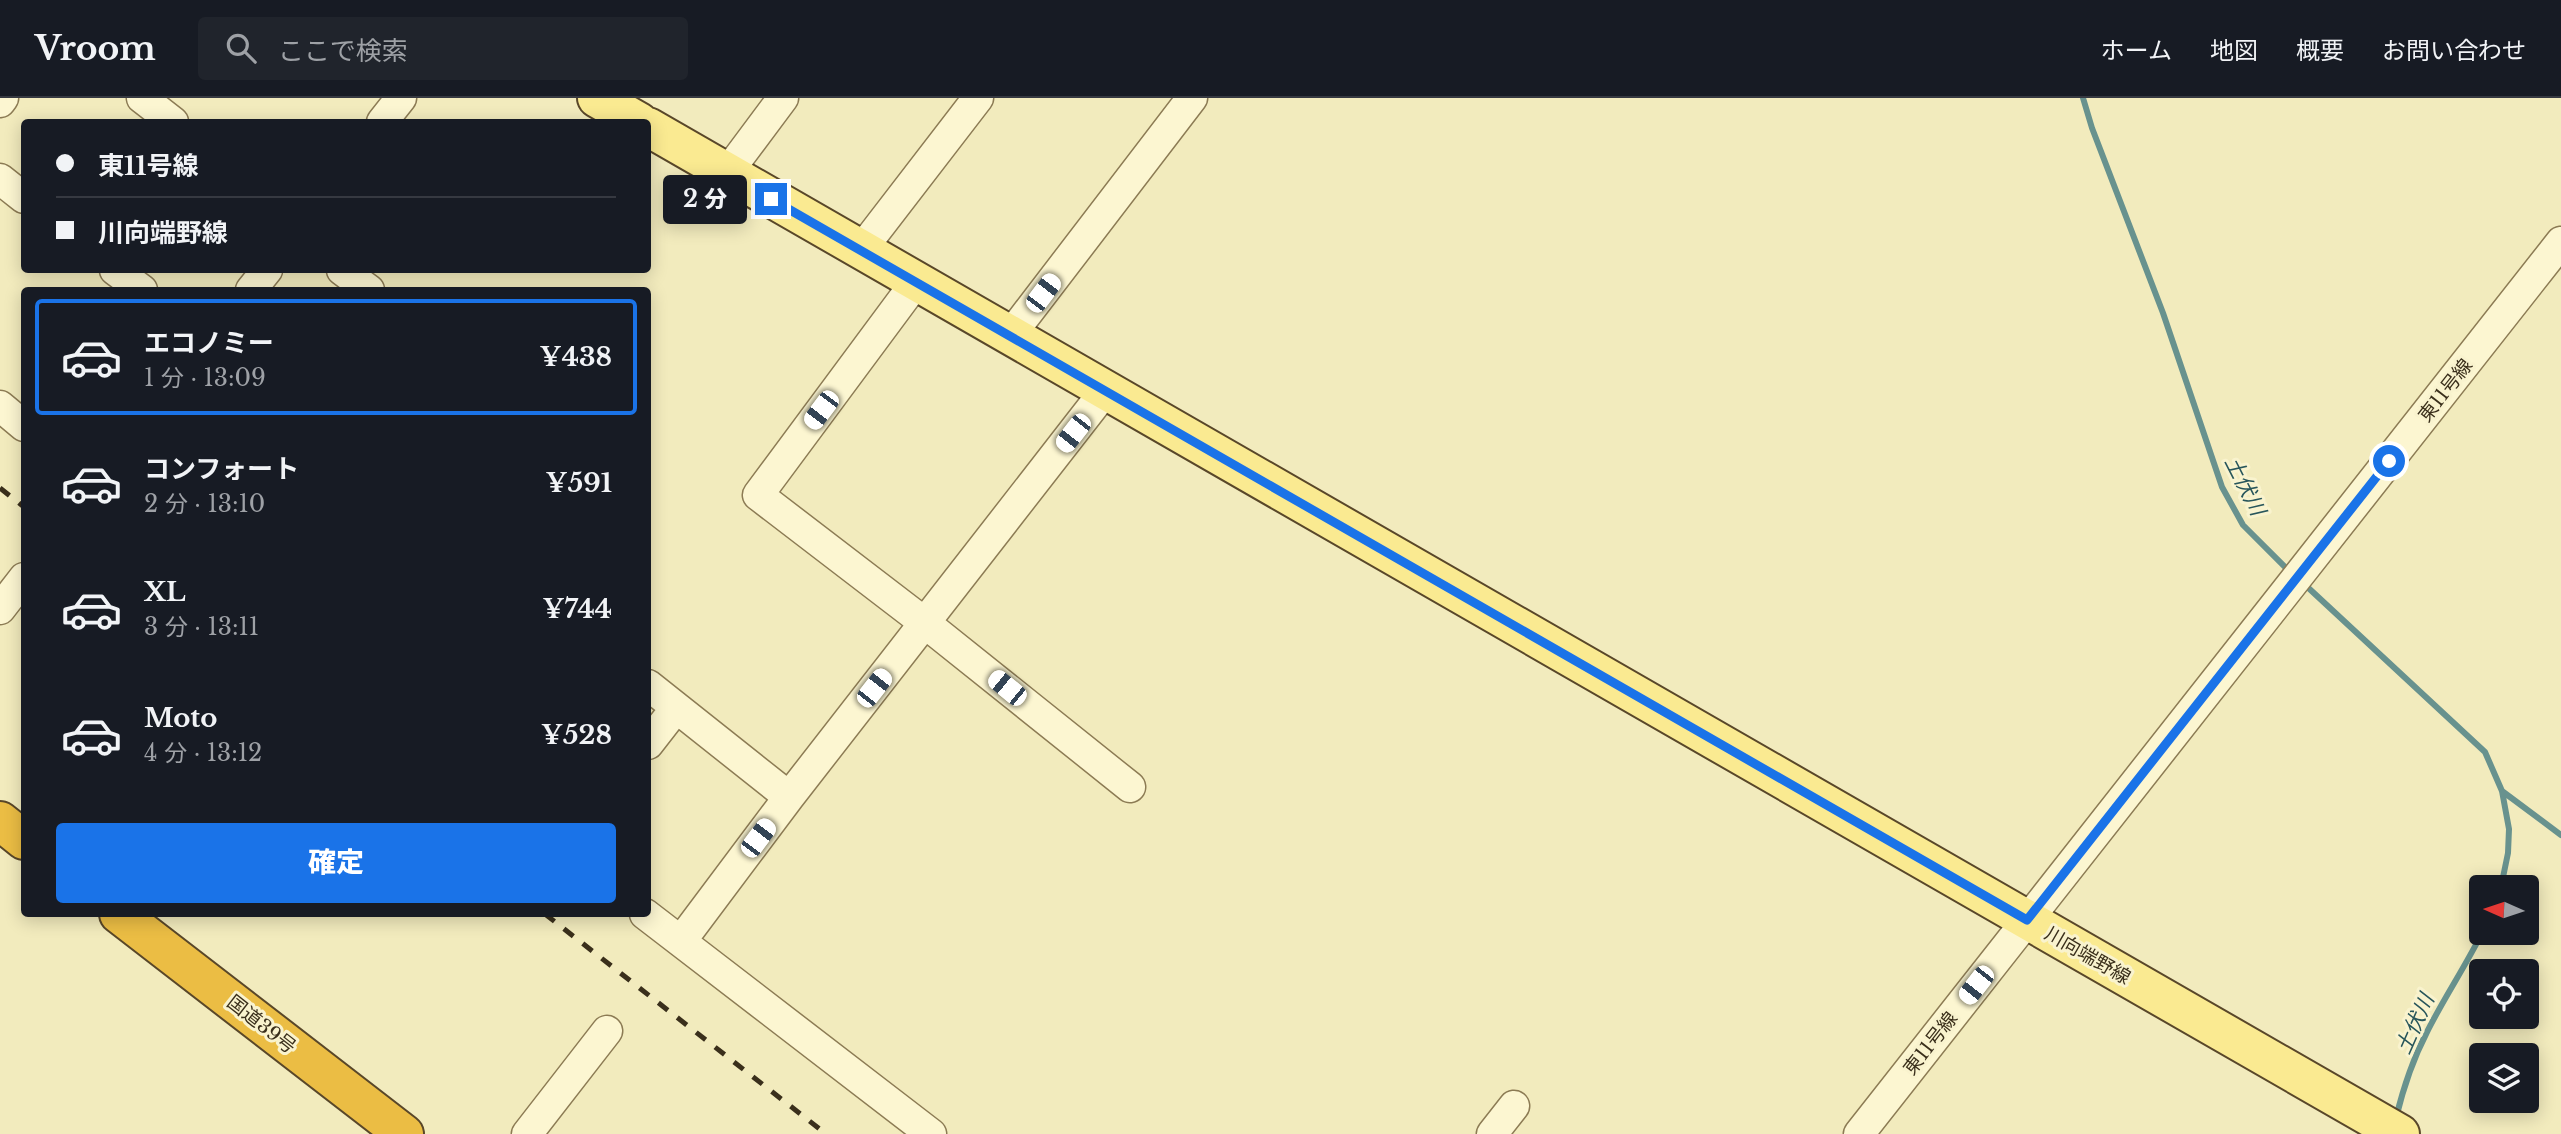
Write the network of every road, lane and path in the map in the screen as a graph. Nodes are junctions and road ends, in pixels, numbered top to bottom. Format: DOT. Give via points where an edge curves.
graph roads {
  1 [pos="142,98"];
  2 [pos="401,98"];
  3 [pos="597,98"];
  4 [pos="783,98"];
  5 [pos="978,98"];
  6 [pos="1192,98"];
  7 [pos="169,119"];
  8 [pos="384,119"];
  9 [pos="634,119"];
  10 [pos="651,129"];
  11 [pos="727,173"];
  12 [pos="0,179"];
  13 [pos="21,196"];
  14 [pos="2561,242"];
  15 [pos="861,250"];
  16 [pos="119,273"];
  17 [pos="265,273"];
  18 [pos="346,273"];
  19 [pos="916,282"];
  20 [pos="138,287"];
  21 [pos="253,287"];
  22 [pos="365,287"];
  23 [pos="1009,337"];
  24 [pos="1105,391"];
  25 [pos="0,406"];
  26 [pos="21,424"];
  27 [pos="21,582"];
  28 [pos="0,609"];
  29 [pos="925,623"];
  30 [pos="651,687"];
  31 [pos="676,708"];
  32 [pos="651,740"];
  33 [pos="1130,787"];
  34 [pos="789,797"];
  35 [pos="0,821"];
  36 [pos="21,838"];
  37 [pos="124,917"];
  38 [pos="649,917"];
  39 [pos="2027,920"];
  40 [pos="681,941"];
  41 [pos="607,1031"];
  42 [pos="1514,1106"];
  43 [pos="2391,1129"];
  44 [pos="404,1134"];
  45 [pos="527,1134"];
  46 [pos="931,1134"];
  47 [pos="1492,1134"];
  48 [pos="1859,1134"];
  1 -- 7 [label="street"];
  2 -- 8 [label="street"];
  3 -- 9 [label="main road"];
  4 -- 11 [label="street"];
  5 -- 15 [label="street"];
  6 -- 23 [label="street"];
  10 -- 11 [label="main road, 川向端野線"];
  11 -- 15 [label="main road, 川向端野線"];
  12 -- 13 [label="street"];
  14 -- 39 [label="street, 東11号線"];
  15 -- 19 [label="main road, 川向端野線"];
  16 -- 20 [label="street"];
  17 -- 21 [label="street"];
  18 -- 22 [label="street"];
  19 -- 23 [label="main road, 川向端野線"];
  19 -- 29 [label="street" via="758,495"];
  23 -- 24 [label="main road, 川向端野線"];
  24 -- 29 [label="street"];
  24 -- 39 [label="main road, 川向端野線"];
  25 -- 26 [label="street"];
  27 -- 28 [label="street"];
  29 -- 33 [label="street"];
  29 -- 34 [label="street"];
  30 -- 31 [label="street"];
  31 -- 32 [label="street"];
  31 -- 34 [label="street"];
  34 -- 40 [label="street"];
  35 -- 36 [label="highway"];
  37 -- 44 [label="highway, 国道39号"];
  38 -- 40 [label="street"];
  39 -- 43 [label="main road, 川向端野線"];
  39 -- 48 [label="street, 東11号線"];
  40 -- 46 [label="street"];
  41 -- 45 [label="street"];
  42 -- 47 [label="street"];
}
